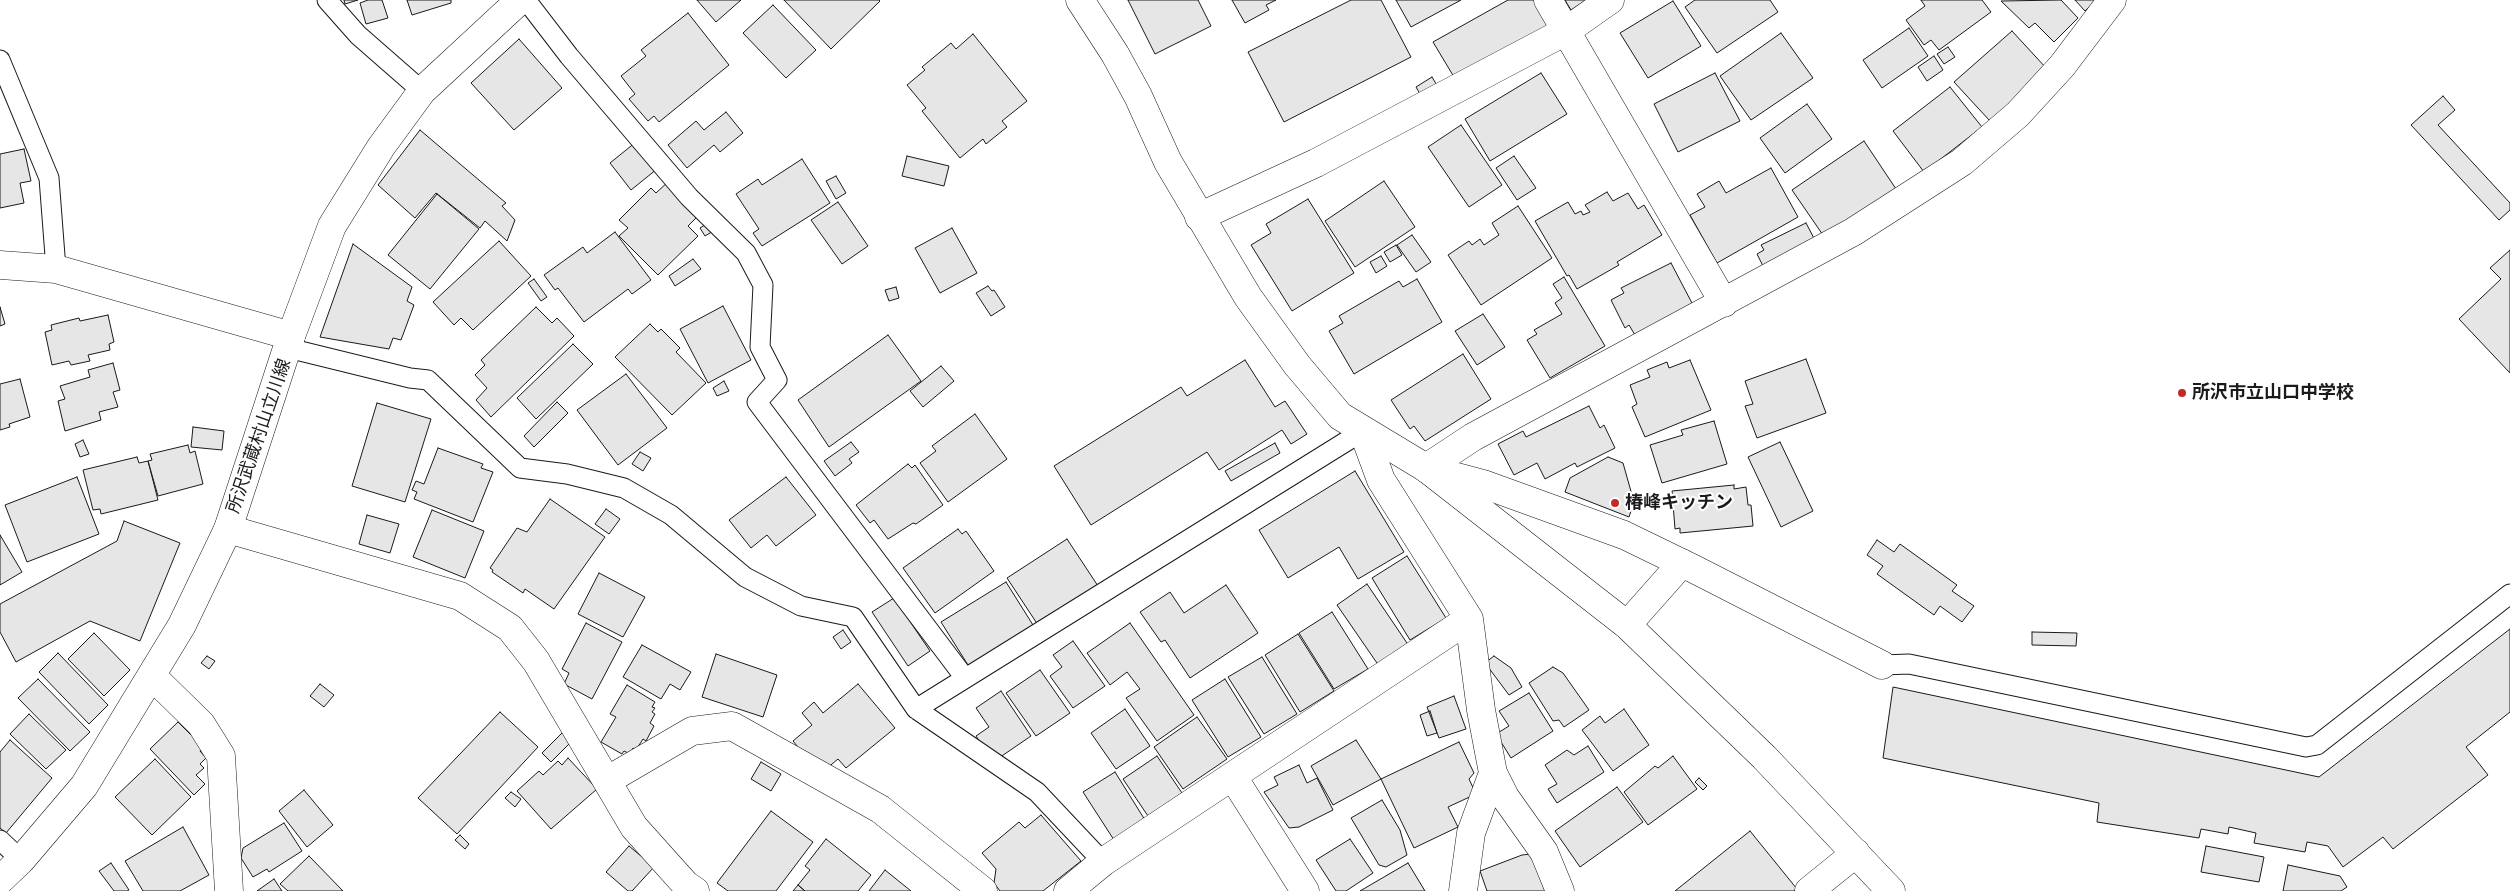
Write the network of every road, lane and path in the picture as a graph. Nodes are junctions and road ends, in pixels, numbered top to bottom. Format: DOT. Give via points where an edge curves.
graph roads {
  1 [pos="327,0"];
  2 [pos="520,0"];
  3 [pos="526,0"];
  4 [pos="1080,0"];
  5 [pos="1548,0"];
  6 [pos="1610,0"];
  7 [pos="2112,0"];
  8 [pos="1566,31"];
  9 [pos="0,60"];
  10 [pos="422,90"];
  11 [pos="1199,217"];
  12 [pos="0,264"];
  13 [pos="56,269"];
  14 [pos="1724,302"];
  15 [pos="290,342"];
  16 [pos="1363,431"];
  17 [pos="1426,468"];
  18 [pos="228,529"];
  19 [pos="1682,563"];
  20 [pos="2510,594"];
  21 [pos="1469,619"];
  22 [pos="1627,625"];
  23 [pos="1882,665"];
  24 [pos="152,676"];
  25 [pos="965,678"];
  26 [pos="916,709"];
  27 [pos="1492,773"];
  28 [pos="1233,777"];
  29 [pos="608,780"];
  30 [pos="0,840"];
  31 [pos="1856,852"];
  32 [pos="21,860"];
  33 [pos="1103,862"];
  34 [pos="0,880"];
  35 [pos="229,891"];
  36 [pos="695,891"];
  37 [pos="983,891"];
  38 [pos="1068,891"];
  39 [pos="1305,891"];
  40 [pos="1463,891"];
  41 [pos="1560,891"];
  42 [pos="1809,891"];
  43 [pos="1892,891"];
  1 -- 10 [label="lane" via="358,35"];
  2 -- 10 [label="street, 所沢武蔵村山立川線"];
  3 -- 25 [label="lane" via="569,56 689,197 746,253 763,285 760,347 776,380 757,402"];
  4 -- 11 [label="street" via="1138,96 1168,162"];
  5 -- 8 [label="street"];
  6 -- 8 [label="street"];
  7 -- 14 [label="street" via="2062,66 2018,114 1962,162 1853,232"];
  8 -- 11 [label="street" via="1316,163"];
  8 -- 14 [label="street"];
  9 -- 13 [label="lane" via="49,178"];
  10 -- 15 [label="street, 所沢武蔵村山立川線" via="381,147 332,226"];
  11 -- 16 [label="street" via="1248,297 1297,365 1340,416"];
  12 -- 13 [label="street"];
  13 -- 15 [label="street"];
  14 -- 17 [label="street" via="1473,437"];
  15 -- 18 [label="street, 所沢武蔵村山立川線"];
  15 -- 26 [label="lane" via="410,378 428,380 520,468 567,474 624,488 671,515 745,577 801,606 853,617"];
  16 -- 17 [label="street"];
  16 -- 21 [label="street" via="1381,480"];
  16 -- 25 [label="lane"];
  17 -- 19 [label="street" via="1557,510 1624,535"];
  17 -- 22 [label="street"];
  18 -- 24 [label="street, 所沢武蔵村山立川線" via="182,625"];
  18 -- 29 [label="street" via="460,596 510,628 536,661"];
  19 -- 22 [label="street"];
  19 -- 23 [label="street"];
  20 -- 23 [label="lane" via="2316,745 2306,747 1909,664"];
  21 -- 27 [label="street"];
  21 -- 28 [label="street"];
  22 -- 31 [label="street" via="1757,750"];
  24 -- 32 [label="street, 所沢武蔵村山立川線" via="84,786"];
  24 -- 35 [label="street" via="201,724 221,756"];
  25 -- 26 [label="lane"];
  26 -- 33 [label="lane" via="1037,792"];
  27 -- 40 [label="street" via="1471,833"];
  27 -- 41 [label="street" via="1544,852"];
  28 -- 33 [label="street"];
  28 -- 39 [label="street"];
  29 -- 36 [label="street" via="634,827"];
  29 -- 37 [label="street" via="692,731 732,726 880,809"];
  30 -- 32 [label="lane"];
  31 -- 42 [label="street"];
  31 -- 43 [label="street"];
  32 -- 34 [label="street, 所沢武蔵村山立川線"];
  33 -- 38 [label="street"];
}
